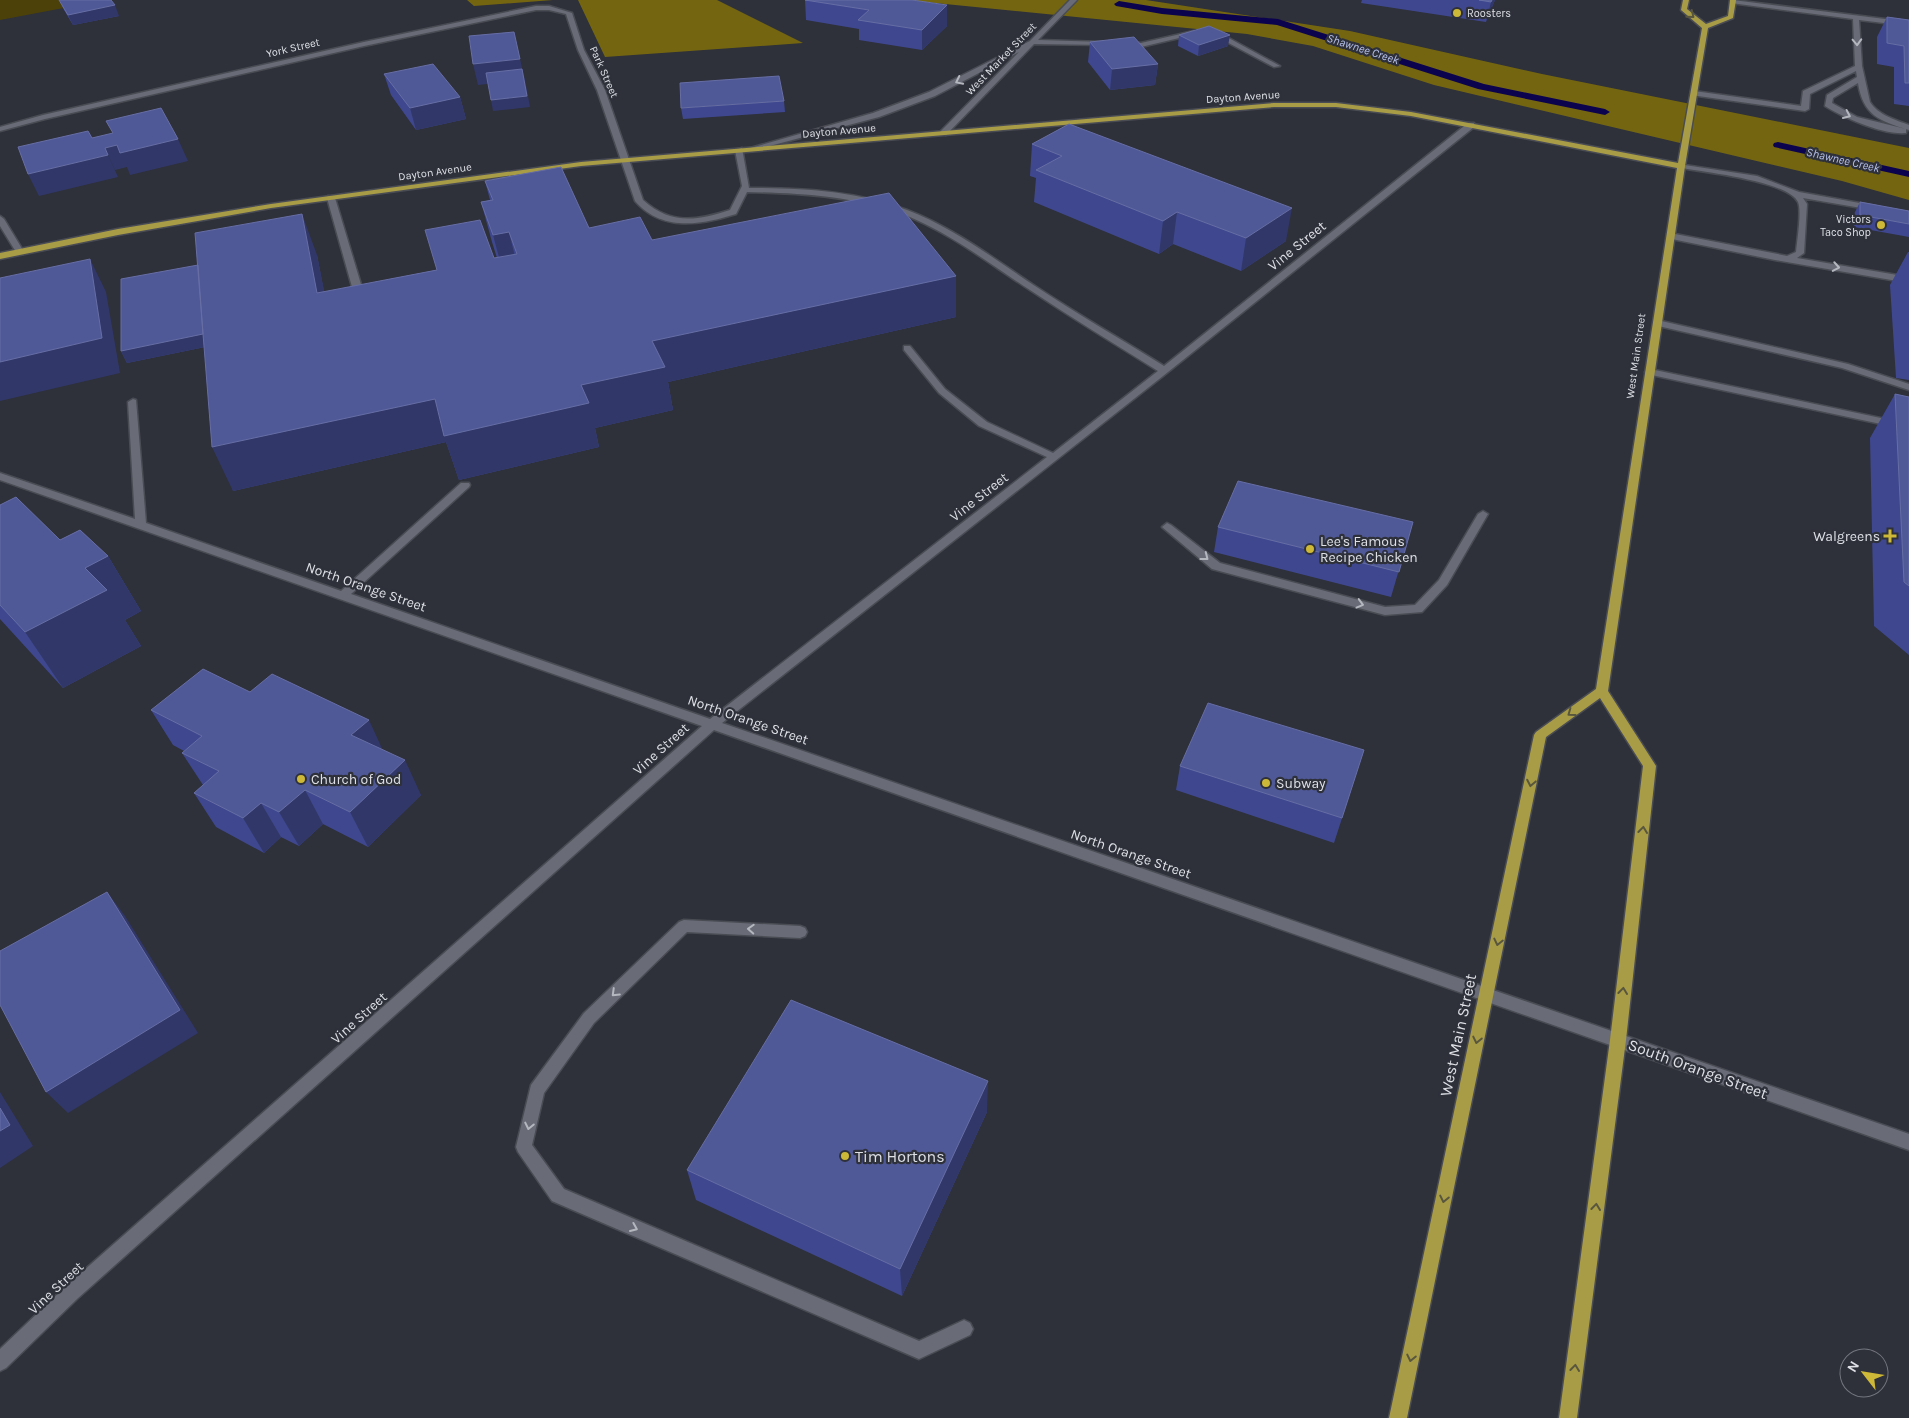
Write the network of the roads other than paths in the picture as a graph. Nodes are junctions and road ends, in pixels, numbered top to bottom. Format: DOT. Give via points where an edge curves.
graph roads {
  1 [pos="1074,0"];
  2 [pos="1686,0"];
  3 [pos="1733,1"];
  4 [pos="549,8"];
  5 [pos="1856,17"];
  6 [pos="1909,24"];
  7 [pos="1705,26"];
  8 [pos="1033,42"];
  9 [pos="1276,66"];
  10 [pos="1858,67"];
  11 [pos="1862,77"];
  12 [pos="1694,93"];
  13 [pos="1471,126"];
  14 [pos="0,129"];
  15 [pos="1909,130"];
  16 [pos="943,134"];
  17 [pos="751,149"];
  18 [pos="739,150"];
  19 [pos="626,160"];
  20 [pos="1681,166"];
  21 [pos="745,190"];
  22 [pos="1797,194"];
  23 [pos="331,198"];
  24 [pos="1880,209"];
  25 [pos="0,219"];
  26 [pos="1670,236"];
  27 [pos="20,252"];
  28 [pos="0,256"];
  29 [pos="1788,259"];
  30 [pos="1909,280"];
  31 [pos="361,301"];
  32 [pos="1657,323"];
  33 [pos="907,348"];
  34 [pos="1164,370"];
  35 [pos="1650,372"];
  36 [pos="1909,387"];
  37 [pos="133,402"];
  38 [pos="1909,426"];
  39 [pos="1054,457"];
  40 [pos="0,476"];
  41 [pos="465,485"];
  42 [pos="1483,514"];
  43 [pos="141,525"];
  44 [pos="1167,527"];
  45 [pos="343,595"];
  46 [pos="1602,691"];
  47 [pos="712,724"];
  48 [pos="800,932"];
  49 [pos="1487,992"];
  50 [pos="1618,1040"];
  51 [pos="1909,1142"];
  52 [pos="964,1330"];
  53 [pos="0,1362"];
  54 [pos="1398,1418"];
  55 [pos="1568,1418"];
  1 -- 8 [label="street, West Market Street"];
  2 -- 7 [label="main road, one-way" via="1684,10"];
  3 -- 5 [label="street"];
  3 -- 7 [label="main road" via="1731,16"];
  4 -- 14 [label="street, York Street" via="364,44 43,116"];
  4 -- 19 [label="street, Park Street" via="569,14"];
  5 -- 6 [label="street"];
  5 -- 10 [label="street, one-way"];
  7 -- 12 [label="main road, West Main Street"];
  8 -- 9 [label="street" via="1142,45 1193,32 1223,37"];
  8 -- 16 [label="street, West Market Street"];
  8 -- 17 [label="street, one-way" via="927,96 876,115"];
  10 -- 11 [label="street"];
  10 -- 12 [label="street" via="1806,93 1805,109"];
  11 -- 15 [label="street" via="1866,103 1871,110"];
  11 -- 15 [label="street, one-way" via="1830,97 1828,104 1854,119"];
  12 -- 20 [label="main road, West Main Street"];
  13 -- 16 [label="main road, Dayton Avenue" via="1378,109 1298,104"];
  13 -- 20 [label="main road, Dayton Avenue"];
  13 -- 34 [label="street, Vine Street"];
  16 -- 17 [label="main road, Dayton Avenue"];
  17 -- 18 [label="main road, Dayton Avenue"];
  18 -- 19 [label="main road, Dayton Avenue"];
  18 -- 21 [label="street"];
  19 -- 21 [label="street" via="639,200 658,216 682,222 710,220 733,212"];
  19 -- 23 [label="main road, Dayton Avenue"];
  20 -- 22 [label="street" via="1757,178"];
  20 -- 26 [label="main road, West Main Street"];
  21 -- 34 [label="street" via="786,190 852,197 924,220 950,233"];
  22 -- 24 [label="street"];
  22 -- 29 [label="street" via="1803,204 1800,253"];
  23 -- 27 [label="main road, Dayton Avenue" via="182,221"];
  23 -- 31 [label="street"];
  25 -- 27 [label="street"];
  26 -- 29 [label="street"];
  26 -- 32 [label="main road, West Main Street"];
  27 -- 28 [label="main road, Dayton Avenue"];
  29 -- 30 [label="street, one-way"];
  32 -- 35 [label="main road, West Main Street"];
  32 -- 36 [label="street" via="1845,366"];
  33 -- 39 [label="street" via="942,391 983,424"];
  34 -- 39 [label="street, Vine Street"];
  35 -- 38 [label="street"];
  35 -- 46 [label="main road, West Main Street"];
  37 -- 43 [label="street"];
  39 -- 47 [label="street, Vine Street"];
  40 -- 43 [label="street, North Orange Street"];
  41 -- 45 [label="street"];
  44 -- 42 [label="street, one-way" via="1216,566 1385,611 1418,609 1443,582"];
  43 -- 45 [label="street, North Orange Street"];
  45 -- 47 [label="street, North Orange Street"];
  46 -- 49 [label="main road, West Main Street, one-way" via="1540,735"];
  50 -- 46 [label="main road, one-way" via="1650,766"];
  47 -- 49 [label="street, North Orange Street"];
  47 -- 53 [label="street, Vine Street" via="71,1293"];
  48 -- 52 [label="street, one-way" via="684,926 588,1018 537,1090 524,1147 558,1195 919,1350"];
  49 -- 50 [label="street, South Orange Street"];
  49 -- 54 [label="main road, West Main Street, one-way"];
  50 -- 51 [label="street, South Orange Street"];
  55 -- 50 [label="main road, one-way"];
}
